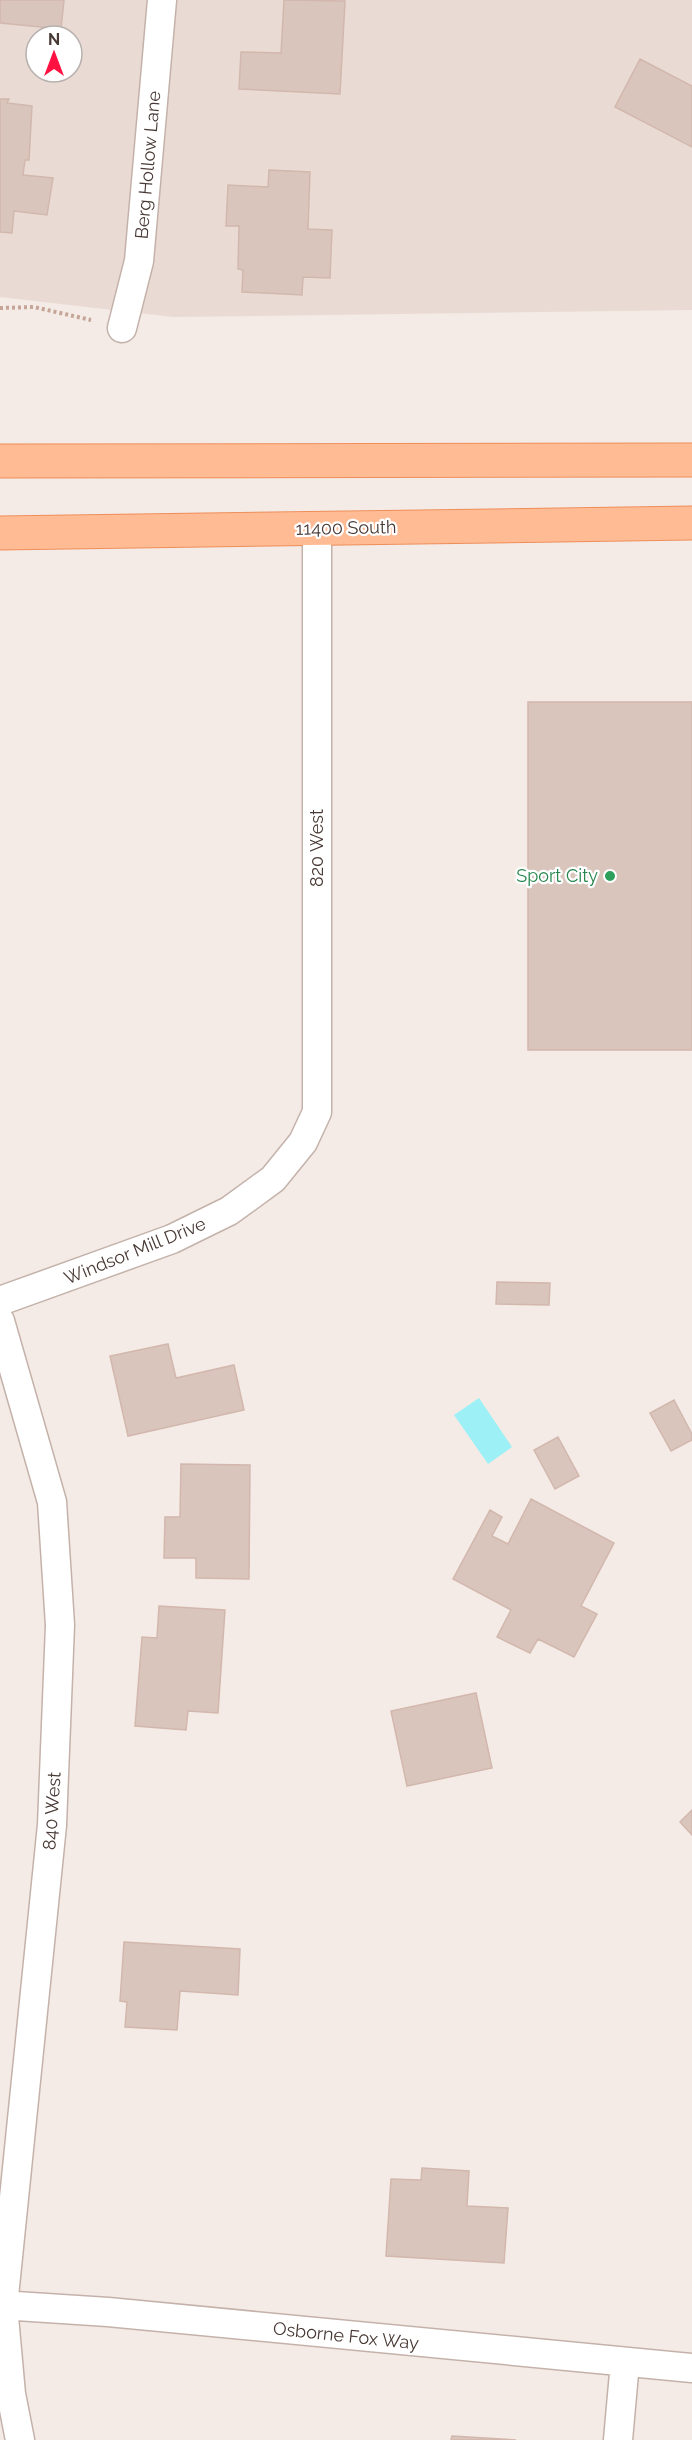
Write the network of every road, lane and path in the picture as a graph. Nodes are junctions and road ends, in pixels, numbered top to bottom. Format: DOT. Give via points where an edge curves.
graph roads {
  1 [pos="162,0"];
  2 [pos="0,308"];
  3 [pos="122,328"];
  4 [pos="692,460"];
  5 [pos="0,461"];
  6 [pos="692,523"];
  7 [pos="317,528"];
  8 [pos="0,533"];
  9 [pos="288,1161"];
  10 [pos="0,1301"];
  11 [pos="0,1321"];
  12 [pos="2,2306"];
  13 [pos="625,2362"];
  14 [pos="692,2368"];
  15 [pos="20,2440"];
  16 [pos="618,2440"];
  1 -- 3 [label="street, Berg Hollow Lane" via="139,261"];
  2 -- 3 [label="path" via="34,307"];
  4 -- 5 [label="main road"];
  6 -- 7 [label="main road, 11400 South"];
  7 -- 8 [label="main road, 11400 South"];
  7 -- 9 [label="street, 820 West" via="316,1112 303,1142"];
  9 -- 10 [label="street, Windsor Mill Drive" via="273,1179 229,1211 172,1239"];
  11 -- 12 [label="street, 840 West" via="52,1502 60,1625 52,1825"];
  12 -- 13 [label="street, Osborne Fox Way" via="108,2312"];
  12 -- 15 [label="street, 840 West" via="10,2394"];
  13 -- 14 [label="street, Osborne Fox Way"];
  13 -- 16 [label="street"];
}
